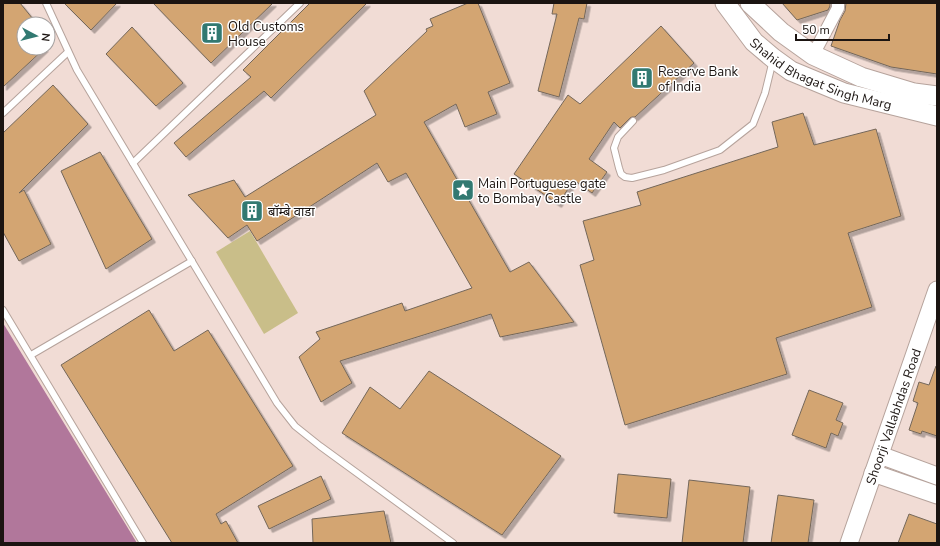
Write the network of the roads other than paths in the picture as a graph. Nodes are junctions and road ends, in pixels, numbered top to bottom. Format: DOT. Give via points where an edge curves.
graph roads {
  1 [pos="46,3"];
  2 [pos="300,3"];
  3 [pos="725,3"];
  4 [pos="750,3"];
  5 [pos="838,3"];
  6 [pos="68,52"];
  7 [pos="813,55"];
  8 [pos="773,58"];
  9 [pos="937,96"];
  10 [pos="3,113"];
  11 [pos="937,116"];
  12 [pos="634,121"];
  13 [pos="133,163"];
  14 [pos="192,261"];
  15 [pos="937,290"];
  16 [pos="3,310"];
  17 [pos="31,355"];
  18 [pos="880,455"];
  19 [pos="873,473"];
  20 [pos="937,476"];
  21 [pos="937,495"];
  22 [pos="143,543"];
  23 [pos="454,543"];
  24 [pos="850,543"];
  1 -- 6 [label="lane"];
  2 -- 13 [label="lane"];
  3 -- 8 [label="main road, Shahid Bhagat Singh Marg" via="754,42"];
  4 -- 7 [label="main road, Shahid Bhagat Singh Marg" via="781,32"];
  5 -- 7 [label="street" via="838,8"];
  6 -- 10 [label="lane"];
  6 -- 13 [label="lane"];
  7 -- 9 [label="main road, Shahid Bhagat Singh Marg" via="862,77 914,93"];
  8 -- 11 [label="main road, Shahid Bhagat Singh Marg" via="792,71 844,92"];
  8 -- 12 [label="lane" via="766,93 753,124 720,150 664,170 632,178 625,177 621,174 614,148 618,137"];
  13 -- 14 [label="lane"];
  14 -- 17 [label="lane"];
  14 -- 23 [label="lane" via="277,403 295,426"];
  15 -- 18 [label="street, Shoorji Vallabhdas Road"];
  16 -- 17 [label="lane"];
  17 -- 22 [label="lane"];
  18 -- 19 [label="street, Shoorji Vallabhdas Road"];
  18 -- 20 [label="street"];
  19 -- 21 [label="street"];
  19 -- 24 [label="street, Shoorji Vallabhdas Road"];
}
